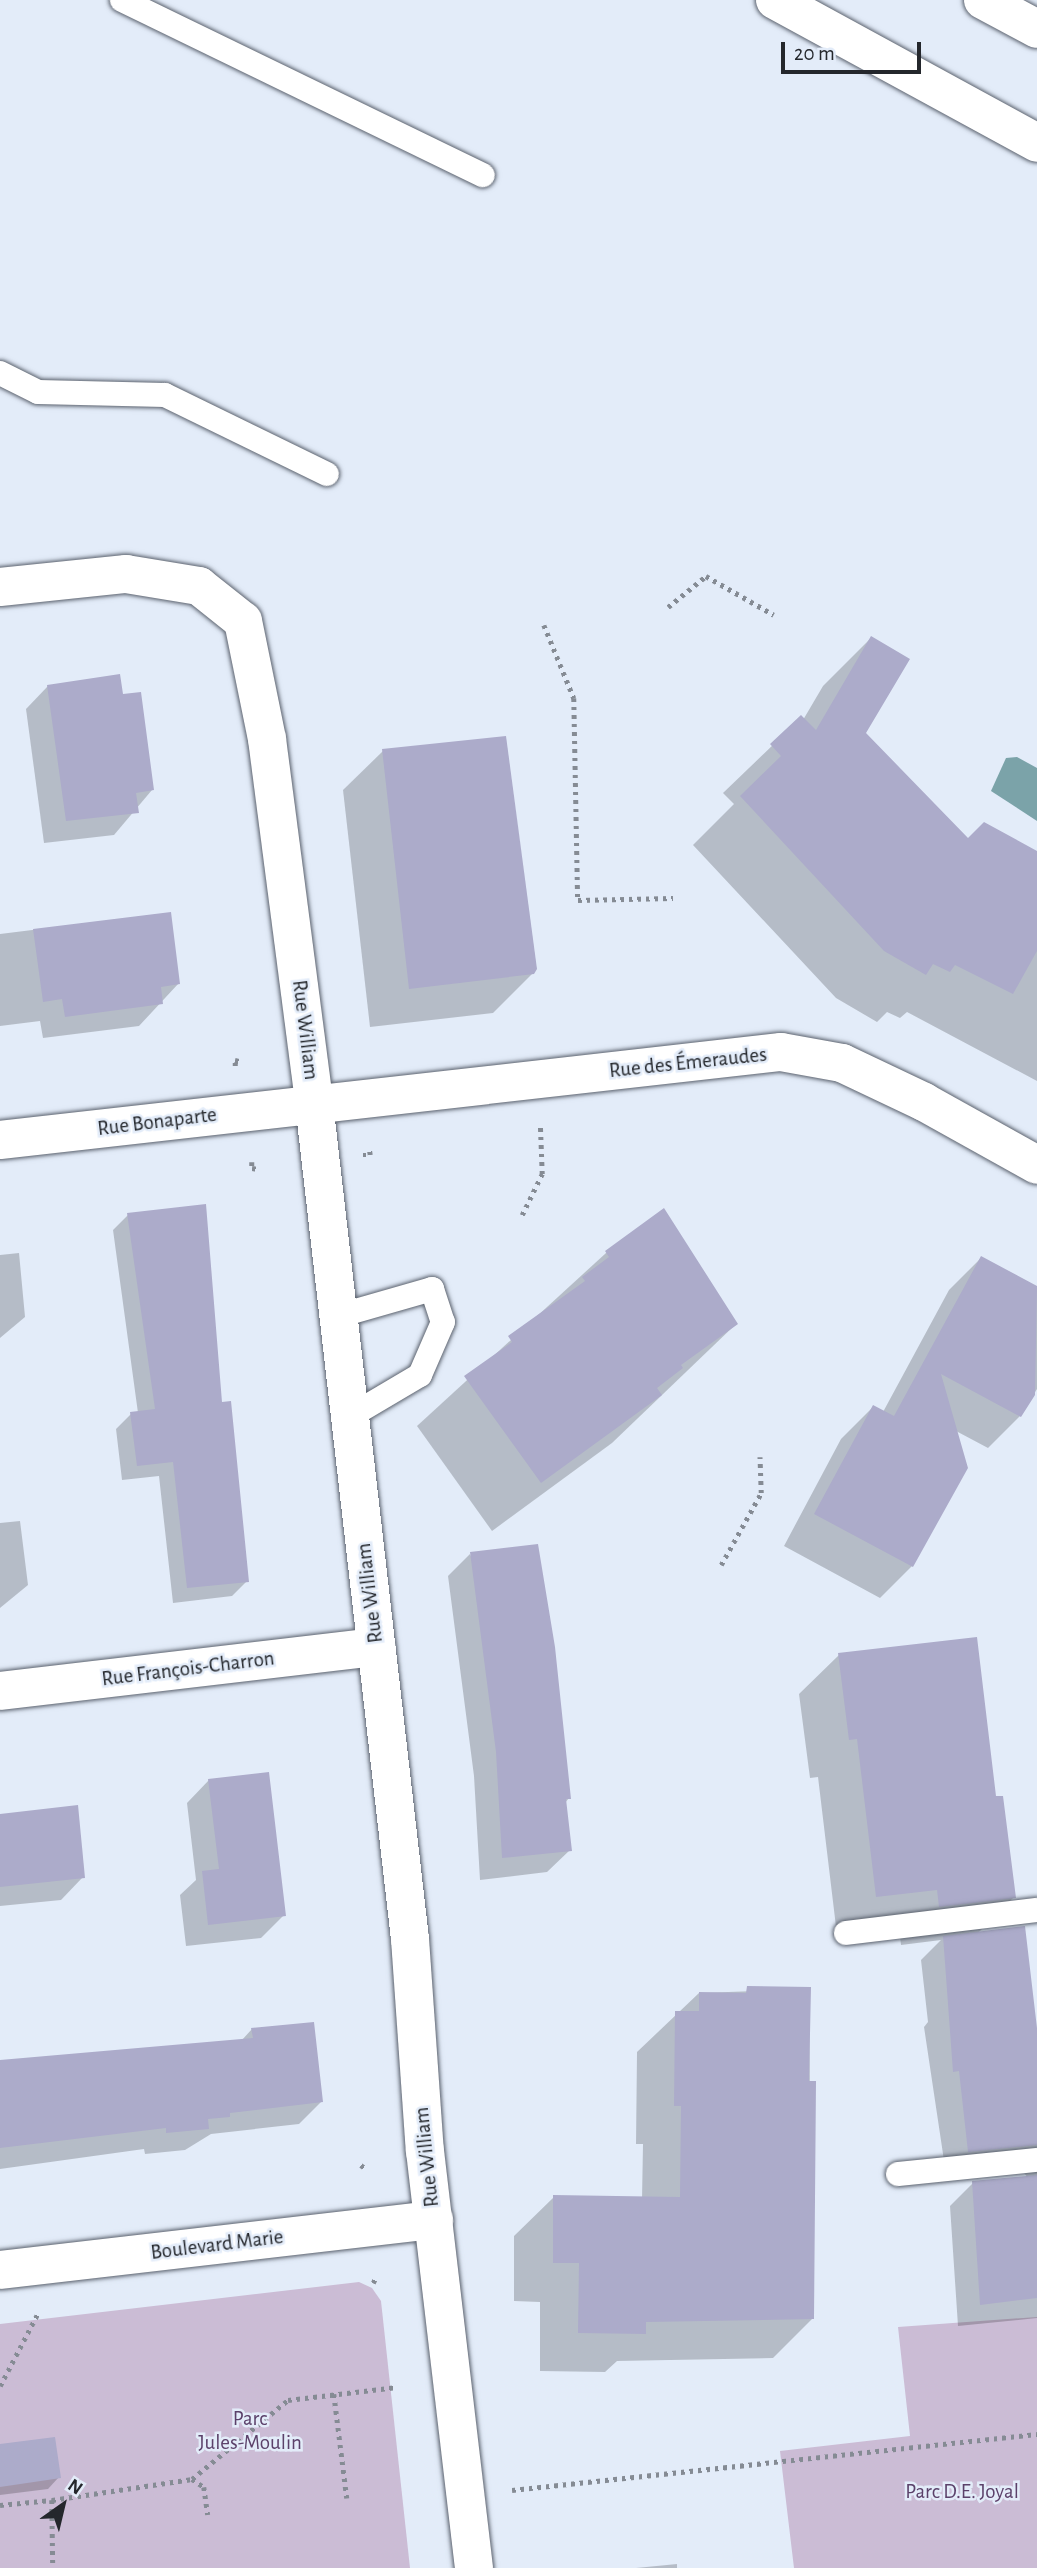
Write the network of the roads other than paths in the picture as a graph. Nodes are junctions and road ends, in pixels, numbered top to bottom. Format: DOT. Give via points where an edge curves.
graph roads {
  1 [pos="122,0"];
  2 [pos="775,0"];
  3 [pos="983,0"];
  4 [pos="1037,29"];
  5 [pos="1037,143"];
  6 [pos="483,175"];
  7 [pos="2,379"];
  8 [pos="327,474"];
  9 [pos="0,587"];
  10 [pos="314,1103"];
  11 [pos="0,1140"];
  12 [pos="1037,1165"];
  13 [pos="338,1316"];
  14 [pos="349,1417"];
  15 [pos="376,1647"];
  16 [pos="0,1691"];
  17 [pos="1037,1910"];
  18 [pos="846,1933"];
  19 [pos="1037,2160"];
  20 [pos="898,2174"];
  21 [pos="434,2220"];
  22 [pos="0,2270"];
  23 [pos="474,2568"];
  1 -- 6 [label="lane"];
  2 -- 5 [label="main road"];
  3 -- 4 [label="main road"];
  7 -- 8 [label="lane" via="38,392 164,395"];
  9 -- 10 [label="main road, Rue William" via="126,574 199,586 243,621 267,740"];
  10 -- 11 [label="main road, Rue Bonaparte"];
  10 -- 12 [label="main road, Rue des Émeraudes" via="793,1055 842,1063"];
  10 -- 13 [label="main road, Rue William"];
  13 -- 14 [label="main road, Rue William"];
  13 -- 14 [label="lane" via="432,1289 443,1322 420,1375"];
  14 -- 15 [label="main road, Rue William"];
  15 -- 16 [label="main road, Rue François-Charron"];
  15 -- 21 [label="main road, Rue William" via="410,1939"];
  17 -- 18 [label="lane"];
  19 -- 20 [label="lane"];
  21 -- 22 [label="main road, Boulevard Marie"];
  21 -- 23 [label="main road, Rue William"];
}
